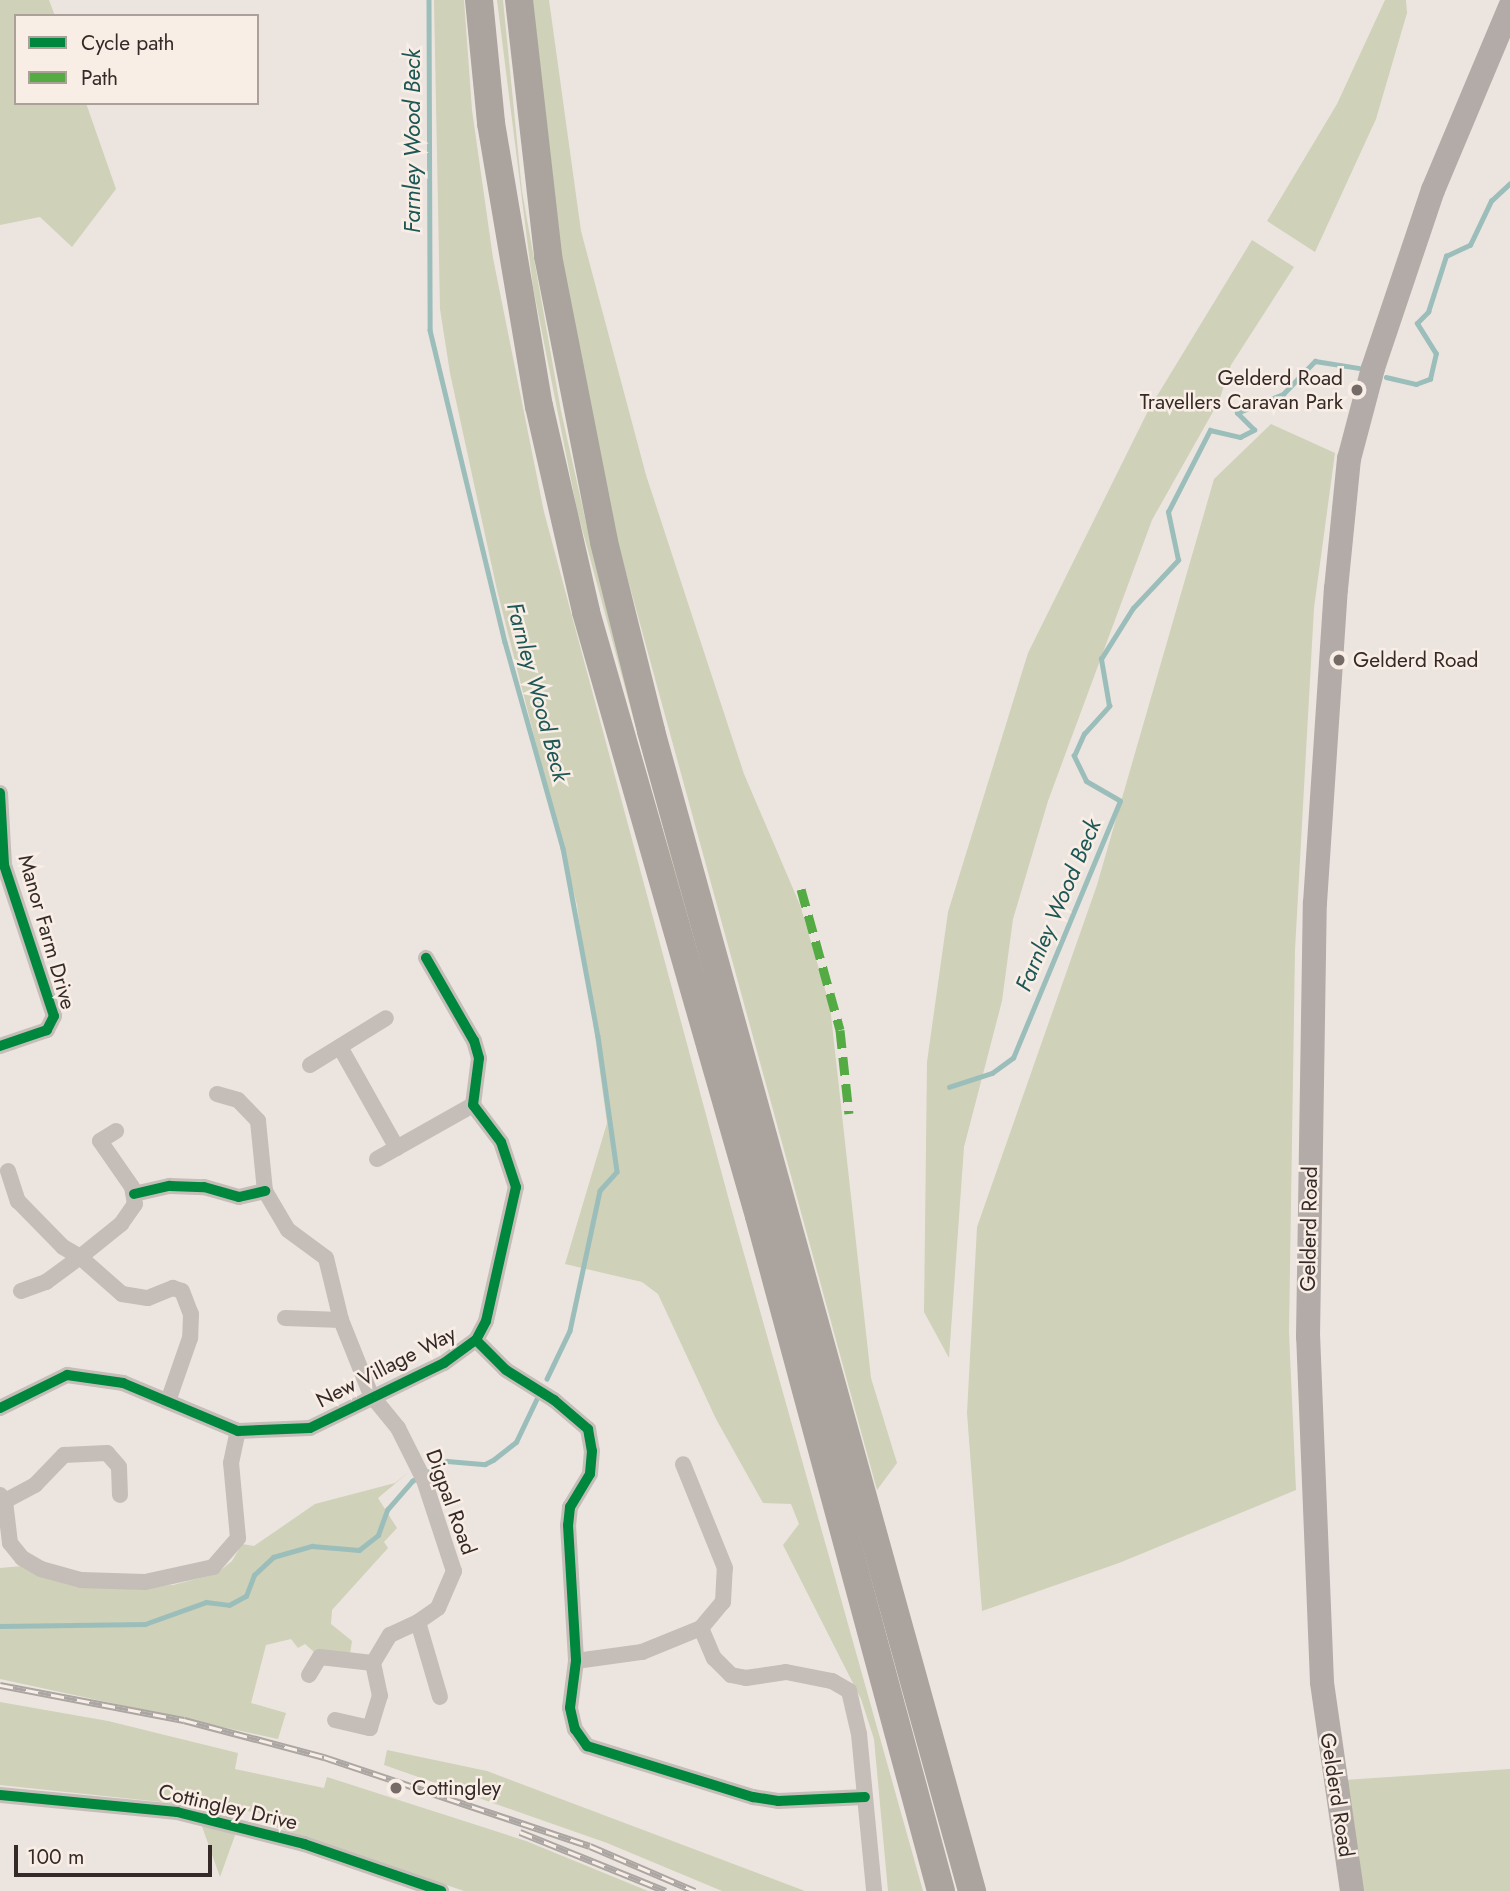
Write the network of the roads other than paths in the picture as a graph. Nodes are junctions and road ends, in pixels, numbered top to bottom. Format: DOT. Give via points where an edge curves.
graph roads {
  1 [pos="479,0"];
  2 [pos="519,0"];
  3 [pos="1510,7"];
  4 [pos="0,793"];
  5 [pos="426,958"];
  6 [pos="386,1018"];
  7 [pos="0,1046"];
  8 [pos="340,1047"];
  9 [pos="310,1065"];
  10 [pos="217,1094"];
  11 [pos="473,1104"];
  12 [pos="116,1131"];
  13 [pos="397,1148"];
  14 [pos="377,1159"];
  15 [pos="8,1171"];
  16 [pos="265,1191"];
  17 [pos="134,1194"];
  18 [pos="80,1257"];
  19 [pos="21,1291"];
  20 [pos="285,1318"];
  21 [pos="341,1320"];
  22 [pos="476,1340"];
  23 [pos="371,1395"];
  24 [pos="2,1401"];
  25 [pos="168,1401"];
  26 [pos="238,1431"];
  27 [pos="683,1464"];
  28 [pos="847,1492"];
  29 [pos="120,1495"];
  30 [pos="2,1498"];
  31 [pos="856,1526"];
  32 [pos="7,1555"];
  33 [pos="418,1622"];
  34 [pos="701,1628"];
  35 [pos="576,1661"];
  36 [pos="373,1663"];
  37 [pos="309,1675"];
  38 [pos="440,1697"];
  39 [pos="335,1720"];
  40 [pos="0,1794"];
  41 [pos="865,1797"];
  42 [pos="441,1891"];
  43 [pos="874,1891"];
  44 [pos="941,1891"];
  45 [pos="972,1891"];
  46 [pos="1352,1891"];
  1 -- 28 [label="highway" via="492,123 539,406 586,612"];
  2 -- 28 [label="highway" via="548,256 604,542"];
  3 -- 46 [label="main road, Gelderd Road" via="1433,190 1373,368 1349,459 1336,589 1315,903 1308,1336 1322,1682"];
  4 -- 7 [label="street, Manor Farm Drive" via="4,865 54,1016 47,1030"];
  5 -- 11 [label="street" via="474,1041 479,1058"];
  6 -- 8 [label="street"];
  8 -- 9 [label="street"];
  8 -- 13 [label="street"];
  10 -- 16 [label="street" via="238,1100 258,1121"];
  11 -- 13 [label="street"];
  11 -- 22 [label="street, New Village Way" via="501,1142 516,1187 486,1321"];
  12 -- 17 [label="street" via="100,1141"];
  13 -- 14 [label="street"];
  15 -- 18 [label="street" via="18,1201 63,1247"];
  16 -- 17 [label="street" via="239,1197 204,1187 170,1186"];
  16 -- 21 [label="street, Digpal Road" via="288,1230 326,1258"];
  17 -- 18 [label="street" via="131,1213"];
  18 -- 19 [label="street" via="46,1282"];
  18 -- 25 [label="street" via="122,1294 148,1298 173,1288 188,1299 190,1338"];
  20 -- 21 [label="street"];
  21 -- 23 [label="street, Digpal Road"];
  22 -- 23 [label="street, New Village Way" via="444,1363"];
  22 -- 35 [label="street" via="506,1370 554,1400 588,1429 590,1474 570,1507 568,1525"];
  23 -- 26 [label="street, New Village Way" via="310,1428"];
  23 -- 33 [label="street, Digpal Road" via="398,1428 417,1463 454,1571 438,1608"];
  24 -- 25 [label="street, New Village Way" via="67,1375 122,1383"];
  25 -- 26 [label="street, New Village Way"];
  26 -- 32 [label="street" via="231,1463 238,1538 213,1567 145,1581 81,1580"];
  27 -- 34 [label="street" via="725,1568 723,1602"];
  28 -- 31 [label="highway"];
  29 -- 30 [label="street" via="119,1467 107,1453 64,1455 35,1485"];
  30 -- 32 [label="street"];
  31 -- 44 [label="highway"];
  31 -- 45 [label="highway"];
  33 -- 36 [label="street, Digpal Road" via="390,1635"];
  33 -- 38 [label="street"];
  34 -- 35 [label="street" via="642,1652"];
  34 -- 41 [label="street" via="714,1658 731,1675 746,1678 786,1672 832,1681 849,1691 857,1715"];
  35 -- 41 [label="street" via="570,1693 572,1722 595,1751 753,1797 778,1801"];
  36 -- 37 [label="street" via="320,1657"];
  36 -- 39 [label="street" via="380,1696 370,1728"];
  40 -- 42 [label="street, Cottingley Drive" via="177,1812 304,1844"];
  41 -- 43 [label="street"];
}
